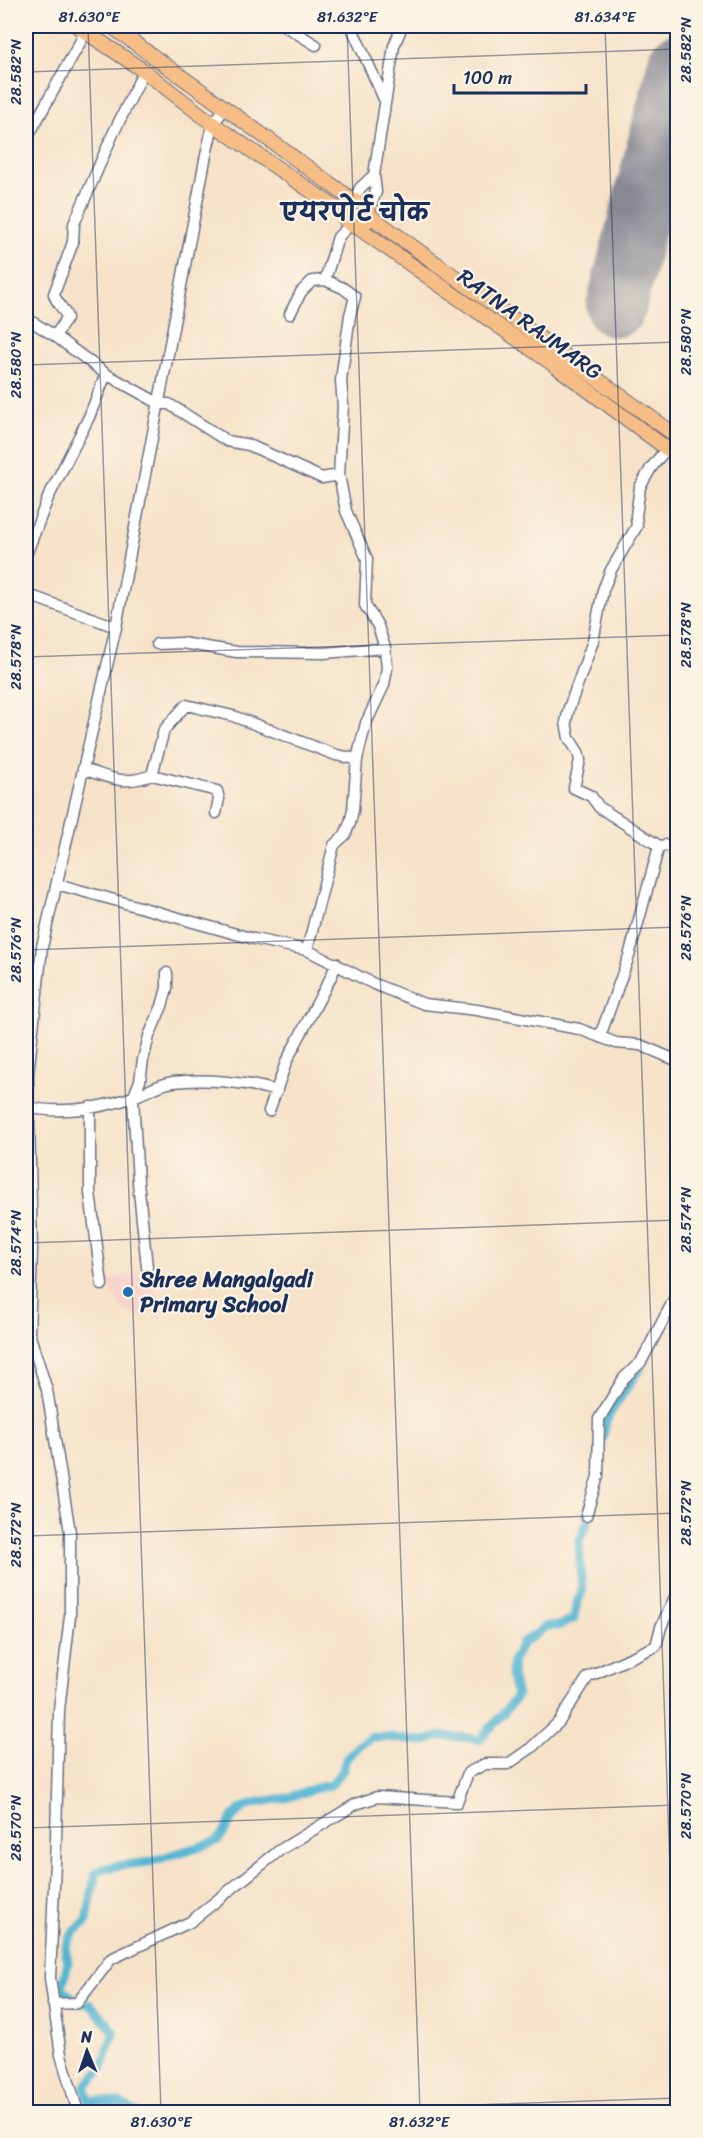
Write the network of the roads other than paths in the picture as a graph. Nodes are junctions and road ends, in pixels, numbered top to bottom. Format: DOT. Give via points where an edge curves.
graph roads {
  1 [pos="285,26"];
  2 [pos="351,26"];
  3 [pos="402,26"];
  4 [pos="83,27"];
  5 [pos="119,28"];
  6 [pos="316,45"];
  7 [pos="144,71"];
  8 [pos="385,101"];
  9 [pos="225,108"];
  10 [pos="213,124"];
  11 [pos="26,140"];
  12 [pos="374,175"];
  13 [pos="354,201"];
  14 [pos="369,213"];
  15 [pos="350,222"];
  16 [pos="325,280"];
  17 [pos="290,314"];
  18 [pos="26,318"];
  19 [pos="55,336"];
  20 [pos="106,374"];
  21 [pos="160,404"];
  22 [pos="678,437"];
  23 [pos="672,453"];
  24 [pos="339,475"];
  25 [pos="26,555"];
  26 [pos="26,594"];
  27 [pos="116,627"];
  28 [pos="157,644"];
  29 [pos="385,648"];
  30 [pos="357,759"];
  31 [pos="83,769"];
  32 [pos="152,775"];
  33 [pos="216,813"];
  34 [pos="659,846"];
  35 [pos="678,849"];
  36 [pos="57,884"];
  37 [pos="307,950"];
  38 [pos="336,963"];
  39 [pos="167,973"];
  40 [pos="600,1036"];
  41 [pos="678,1061"];
  42 [pos="277,1091"];
  43 [pos="133,1098"];
  44 [pos="90,1107"];
  45 [pos="27,1108"];
  46 [pos="269,1111"];
  47 [pos="147,1268"];
  48 [pos="102,1285"];
  49 [pos="678,1292"];
  50 [pos="586,1516"];
  51 [pos="678,1595"];
  52 [pos="53,2004"];
  53 [pos="78,2112"];
  1 -- 6 [label="street"];
  2 -- 8 [label="street"];
  3 -- 8 [label="street" via="394,46"];
  4 -- 7 [label="main road, RATNA RAJMARG"];
  4 -- 11 [label="street"];
  5 -- 9 [label="main road, RATNA RAJMARG"];
  7 -- 10 [label="main road, RATNA RAJMARG"];
  7 -- 19 [label="street" via="74,224 72,242 54,294 67,318"];
  8 -- 12 [label="street"];
  9 -- 10 [label="street"];
  9 -- 13 [label="main road, RATNA RAJMARG"];
  10 -- 15 [label="main road, RATNA RAJMARG"];
  10 -- 21 [label="street"];
  12 -- 13 [label="street" via="360,188"];
  12 -- 14 [label="street" via="376,192"];
  13 -- 14 [label="main road, RATNA RAJMARG" via="362,202"];
  13 -- 15 [label="main road" via="346,206"];
  14 -- 15 [label="main road" via="363,225"];
  14 -- 22 [label="main road, RATNA RAJMARG"];
  15 -- 16 [label="street" via="338,237"];
  15 -- 23 [label="main road, RATNA RAJMARG"];
  16 -- 17 [label="street" via="312,281 301,292"];
  16 -- 24 [label="street" via="355,297 341,380"];
  18 -- 19 [label="street"];
  19 -- 20 [label="street"];
  20 -- 21 [label="street"];
  20 -- 25 [label="street"];
  21 -- 24 [label="street" via="169,404 227,441 249,445 322,478"];
  21 -- 27 [label="street"];
  23 -- 34 [label="street" via="651,468 640,487 637,526 603,590 593,641 566,722 580,760 574,788"];
  24 -- 29 [label="street" via="346,511 367,559 365,605"];
  26 -- 27 [label="street"];
  27 -- 31 [label="street"];
  28 -- 29 [label="street" via="182,643 237,652 324,653"];
  29 -- 30 [label="street" via="384,685 366,723"];
  30 -- 32 [label="street" via="336,755 233,716 186,705 164,730"];
  30 -- 37 [label="street" via="350,823 345,835 334,844"];
  31 -- 32 [label="street" via="118,781 136,781"];
  31 -- 36 [label="street"];
  32 -- 33 [label="street" via="217,791"];
  34 -- 35 [label="street" via="666,844"];
  34 -- 40 [label="street" via="629,956"];
  36 -- 37 [label="street"];
  36 -- 45 [label="street" via="42,947"];
  37 -- 38 [label="street"];
  38 -- 40 [label="street" via="424,1004 477,1010"];
  38 -- 42 [label="street" via="287,1060"];
  39 -- 43 [label="street" via="162,1006 149,1036"];
  40 -- 41 [label="street" via="616,1043 640,1045"];
  42 -- 43 [label="street" via="198,1079 170,1082"];
  42 -- 46 [label="street"];
  43 -- 44 [label="street"];
  43 -- 47 [label="street"];
  44 -- 45 [label="street"];
  44 -- 48 [label="street" via="90,1193"];
  45 -- 52 [label="street" via="32,1250 29,1333 48,1390 70,1532 70,1616 59,1710 50,1978"];
  49 -- 50 [label="street" via="641,1362 624,1378 599,1419 598,1476"];
  51 -- 52 [label="street" via="656,1646 588,1677 559,1722 531,1748 508,1764 484,1764 468,1773 457,1802 377,1797 356,1804 280,1850 190,1922 111,1959 76,2002"];
  52 -- 53 [label="street" via="61,2055"];
}
